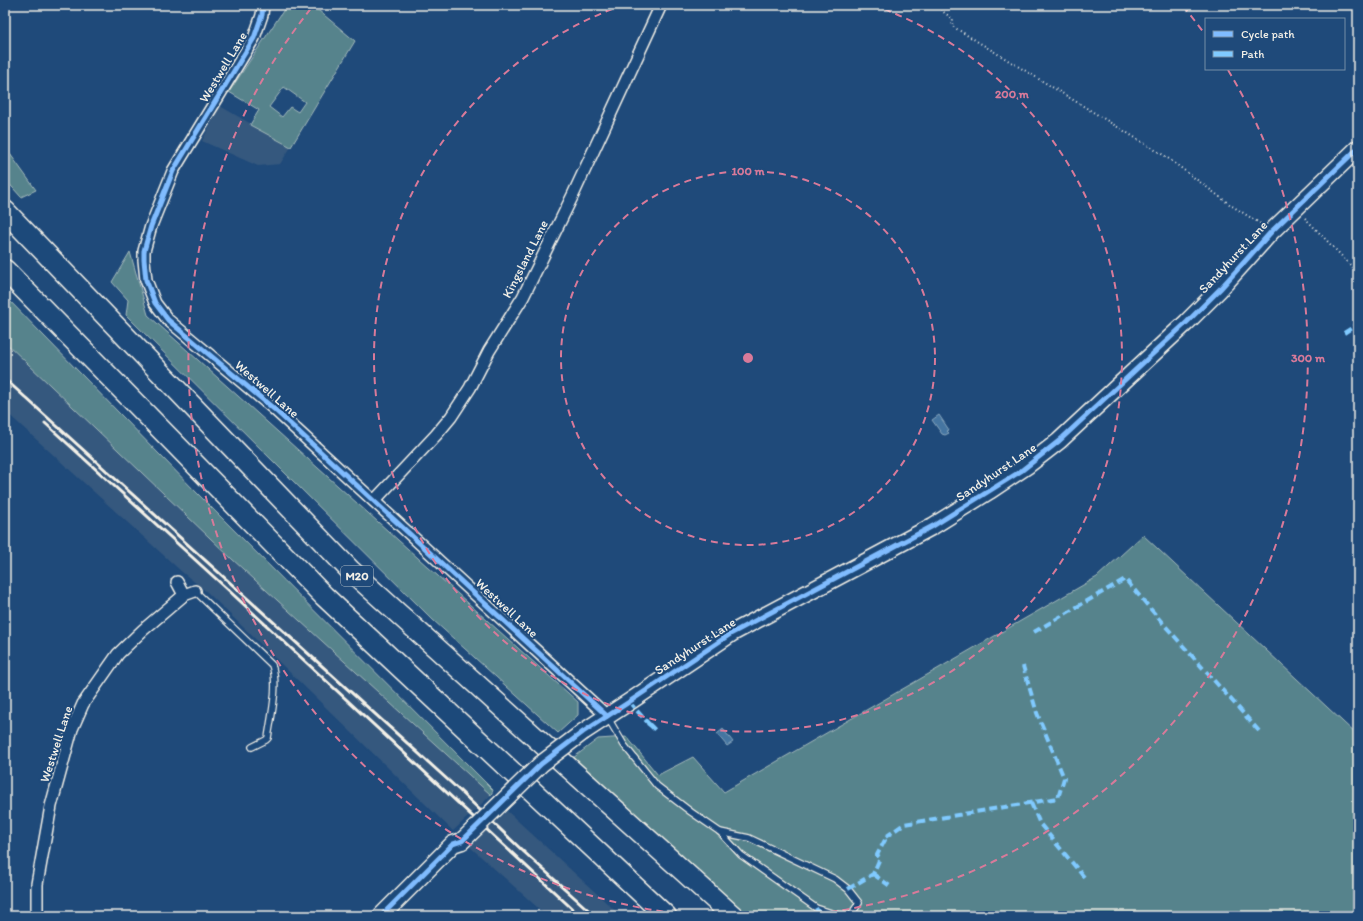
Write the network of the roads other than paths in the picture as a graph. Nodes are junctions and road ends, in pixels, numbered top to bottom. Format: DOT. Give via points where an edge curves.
graph roads {
  1 [pos="262,5"];
  2 [pos="661,5"];
  3 [pos="1358,148"];
  4 [pos="5,211"];
  5 [pos="5,270"];
  6 [pos="374,501"];
  7 [pos="177,582"];
  8 [pos="195,591"];
  9 [pos="184,595"];
  10 [pos="607,716"];
  11 [pos="252,747"];
  12 [pos="720,832"];
  13 [pos="36,916"];
  14 [pos="381,916"];
  15 [pos="666,916"];
  16 [pos="733,916"];
  17 [pos="841,916"];
  18 [pos="850,916"];
  1 -- 6 [label="street, Westwell Lane" via="262,15 254,38 173,171 146,243 146,280 155,304 168,320 274,409"];
  2 -- 6 [label="street, Kingsland Lane" via="523,297 451,416"];
  3 -- 10 [label="street, Sandyhurst Lane" via="1272,231 1187,322 1059,441 1020,471 933,526 732,633"];
  4 -- 16 [label="highway, M20" via="350,570"];
  5 -- 15 [label="highway, M20" via="324,596"];
  6 -- 10 [label="street, Westwell Lane"];
  7 -- 9 [label="street"];
  8 -- 9 [label="street, Westwell Lane"];
  8 -- 11 [label="lane" via="272,666 274,688 268,738"];
  9 -- 13 [label="street, Westwell Lane" via="118,654 83,704 72,729 51,806 37,884"];
  10 -- 12 [label="lane" via="624,745 657,786"];
  10 -- 14 [label="street, Sandyhurst Lane, bridge" via="542,764 462,841 453,844"];
  12 -- 17 [label="lane" via="741,855 816,908"];
  12 -- 18 [label="lane" via="748,838 835,879 848,889 859,903"];
}
